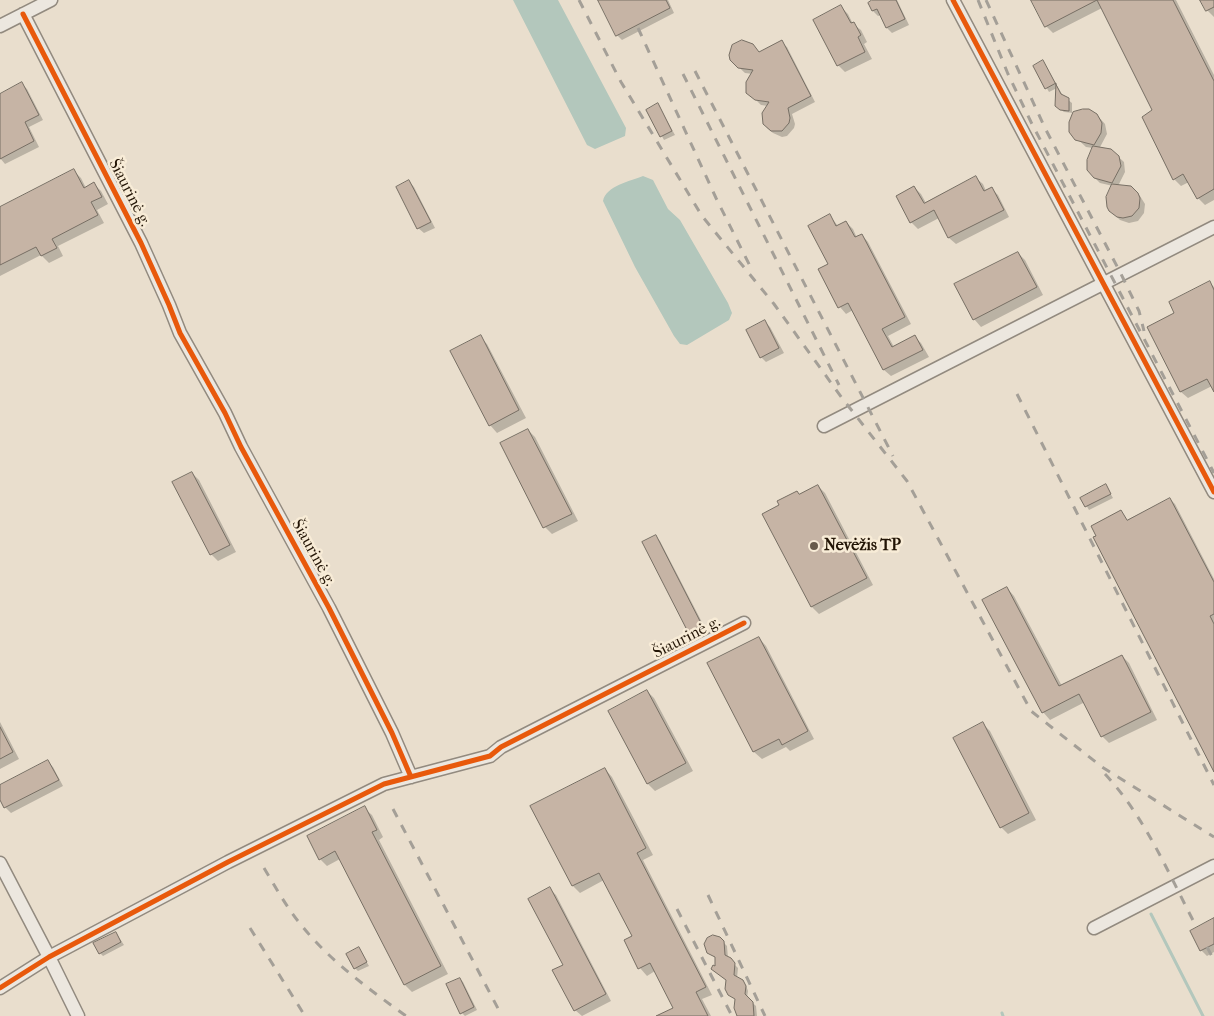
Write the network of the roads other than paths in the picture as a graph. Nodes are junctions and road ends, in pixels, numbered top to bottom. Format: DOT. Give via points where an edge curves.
graph roads {
  1 [pos="51,0"];
  2 [pos="953,0"];
  3 [pos="23,14"];
  4 [pos="0,26"];
  5 [pos="1214,226"];
  6 [pos="1103,283"];
  7 [pos="824,426"];
  8 [pos="1214,492"];
  9 [pos="744,623"];
  10 [pos="411,777"];
  11 [pos="0,863"];
  12 [pos="1214,866"];
  13 [pos="1094,928"];
  14 [pos="49,957"];
  15 [pos="0,988"];
  16 [pos="78,1016"];
  1 -- 3 [label="street"];
  2 -- 6 [label="street"];
  3 -- 4 [label="street"];
  3 -- 10 [label="street, Šiaurinė g." via="141,243 180,333 329,608"];
  5 -- 6 [label="street"];
  6 -- 7 [label="street"];
  6 -- 8 [label="street"];
  9 -- 10 [label="street, Šiaurinė g." via="501,747 490,756"];
  10 -- 14 [label="street" via="384,784"];
  11 -- 14 [label="street"];
  12 -- 13 [label="street"];
  14 -- 15 [label="street"];
  14 -- 16 [label="street"];
}
